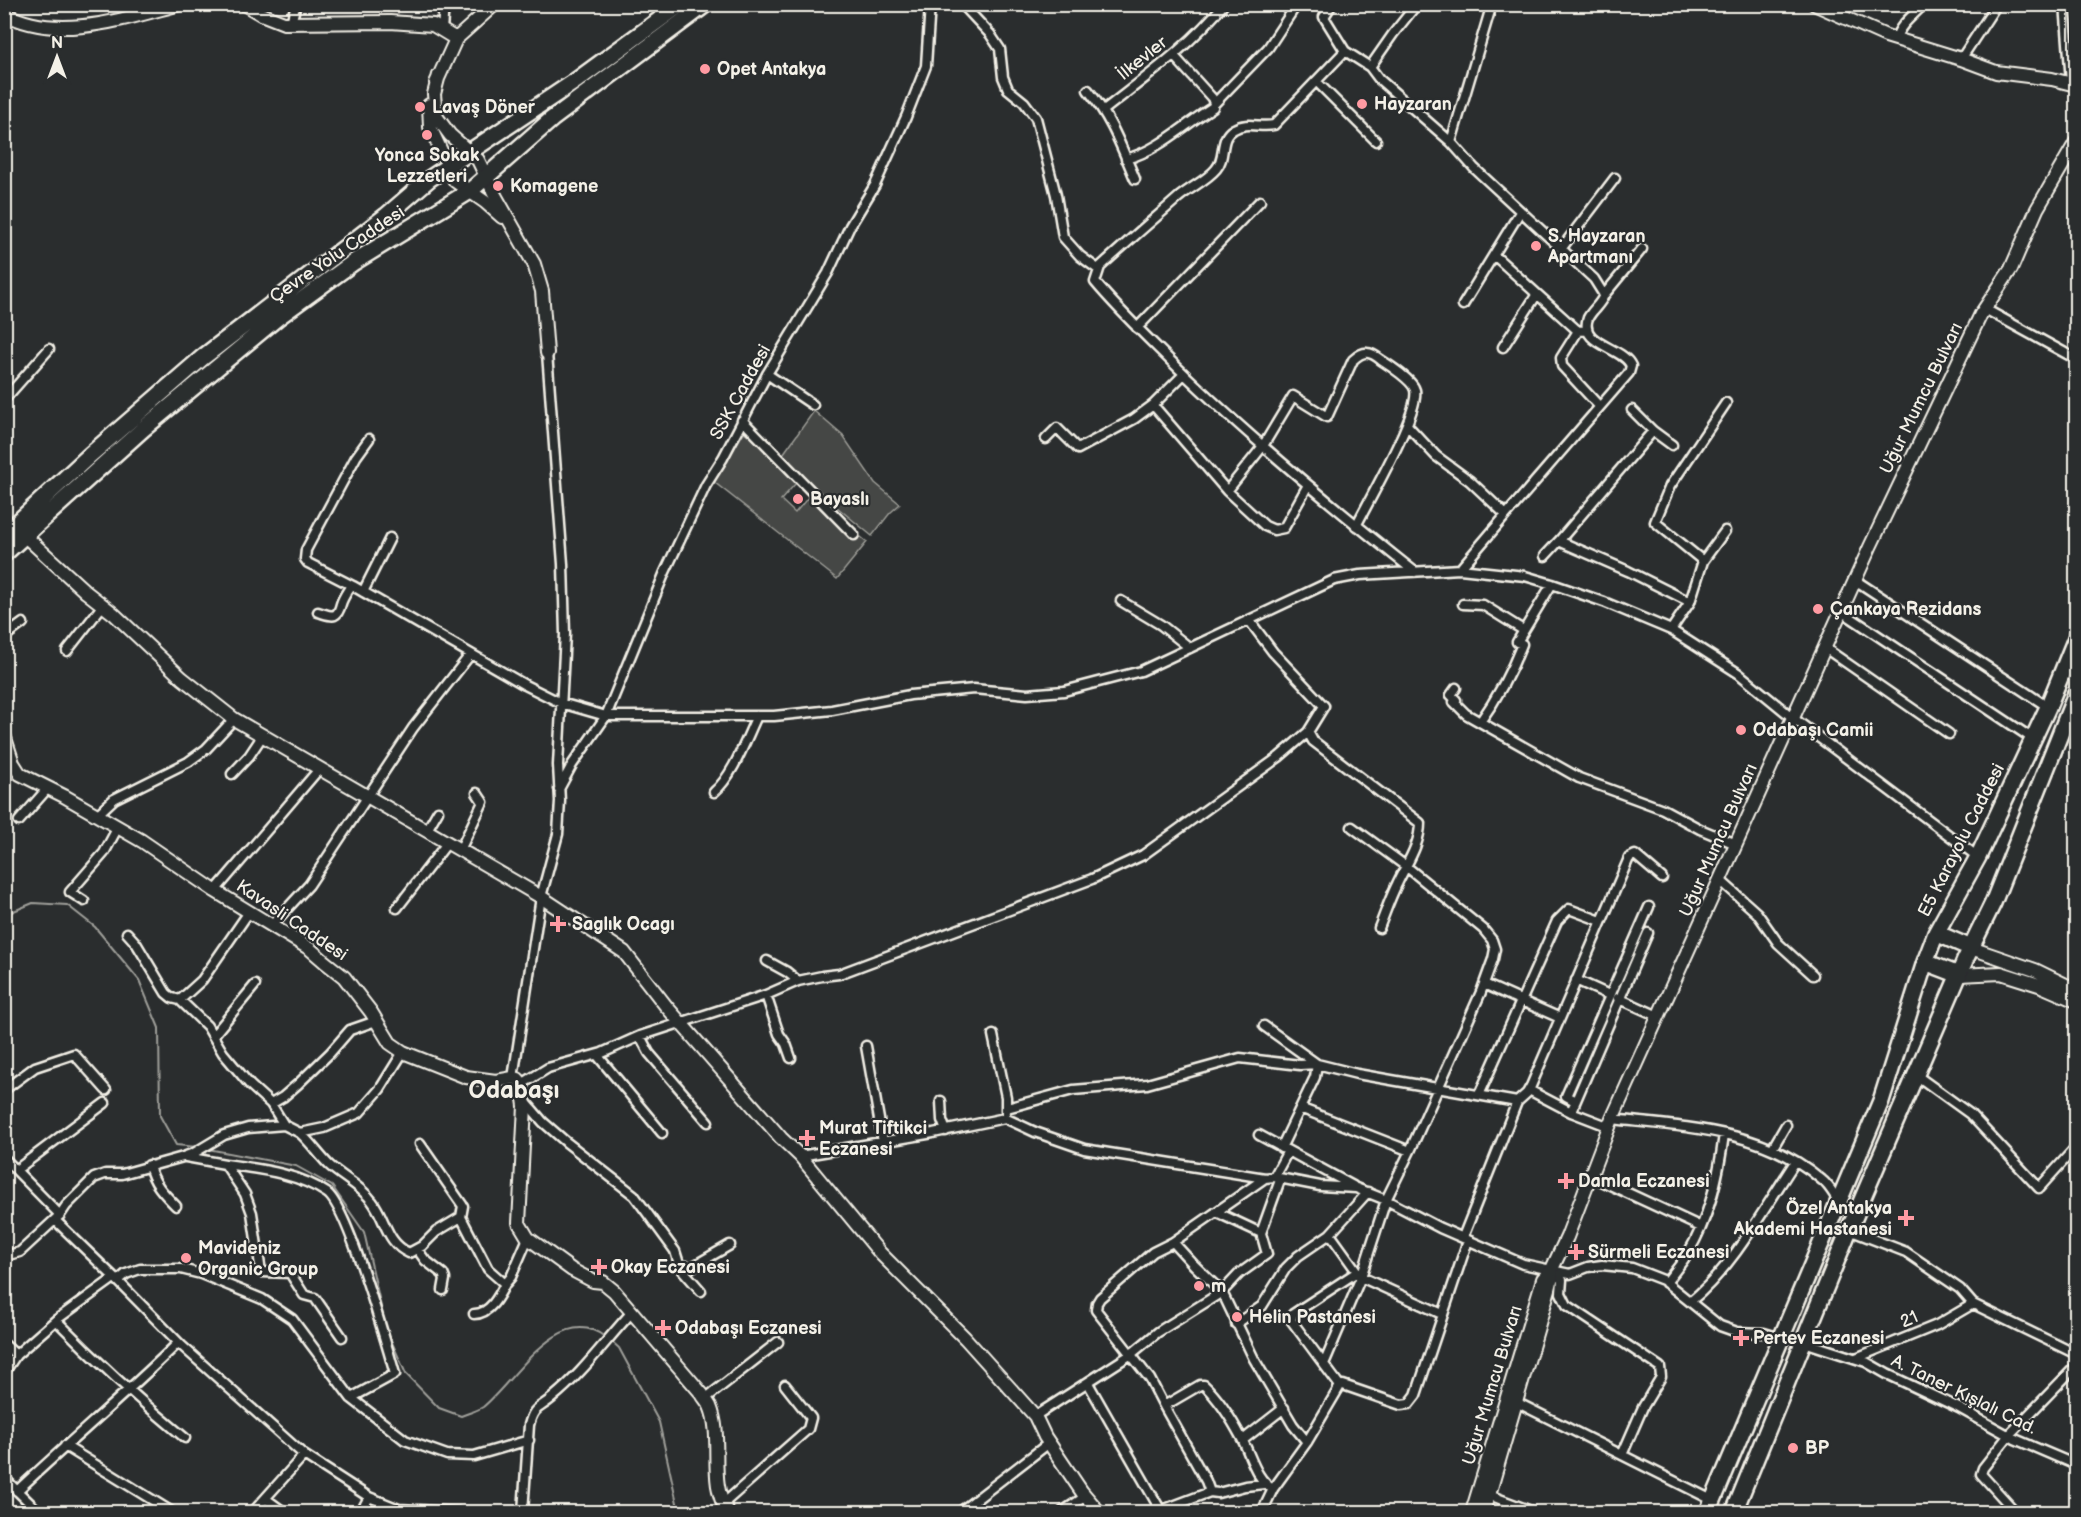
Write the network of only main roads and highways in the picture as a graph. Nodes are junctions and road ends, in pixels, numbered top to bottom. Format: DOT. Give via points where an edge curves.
graph roads {
  1 [pos="681,4"];
  2 [pos="706,4"];
  3 [pos="4,535"];
  4 [pos="4,554"];
  5 [pos="2076,638"];
  6 [pos="2076,694"];
  7 [pos="1936,933"];
  8 [pos="1971,948"];
  9 [pos="1925,962"];
  10 [pos="1959,975"];
  11 [pos="1710,1506"];
  12 [pos="1734,1512"];
  1 -- 3 [label="highway, Çevre Yolu Caddesi" via="577,80 429,179 202,357"];
  2 -- 4 [label="highway, Çevre Yolu Caddesi" via="552,119 470,190 354,262 277,318 143,429"];
  5 -- 7 [label="highway, E5 Karayolu Caddesi" via="1978,857"];
  6 -- 8 [label="highway" via="1993,903"];
  7 -- 8 [label="highway"];
  7 -- 9 [label="highway, E5 Karayolu Caddesi"];
  8 -- 10 [label="highway"];
  9 -- 10 [label="highway"];
  9 -- 11 [label="highway, E5 Karayolu Caddesi" via="1881,1101"];
  10 -- 12 [label="highway"];
}
